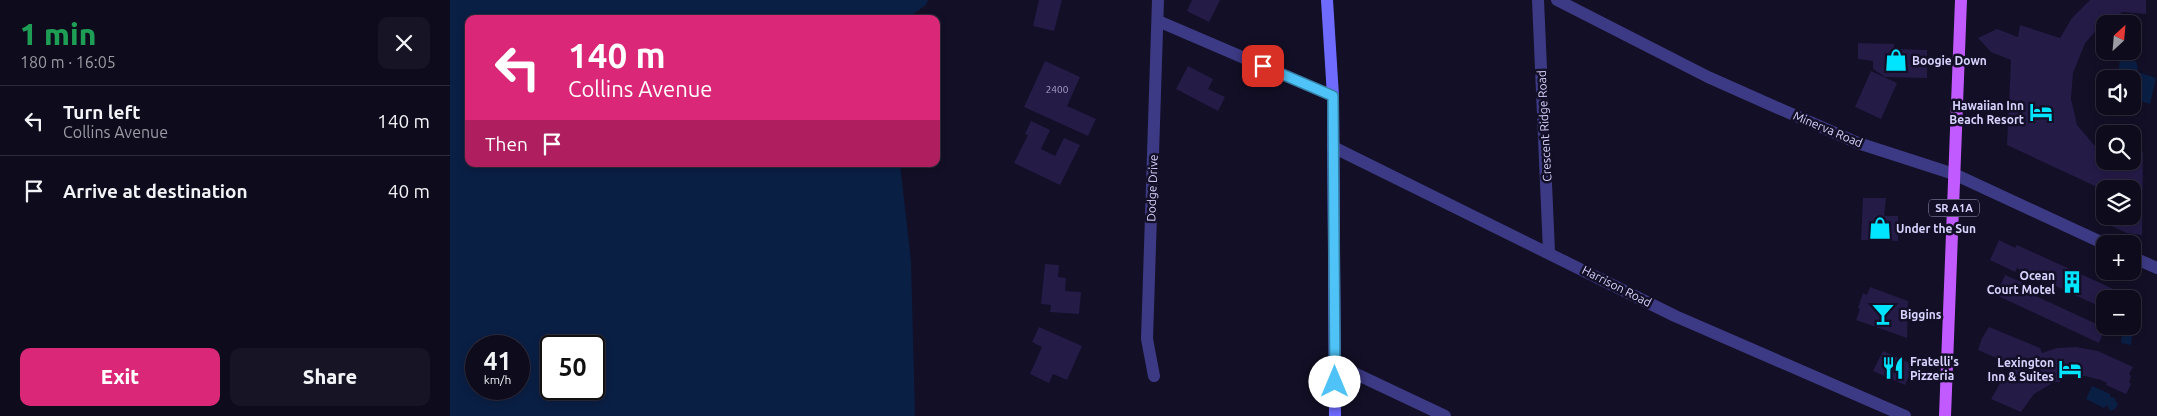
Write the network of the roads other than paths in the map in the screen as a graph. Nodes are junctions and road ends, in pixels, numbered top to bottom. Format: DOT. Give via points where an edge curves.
graph roads {
  1 [pos="1158,0"];
  2 [pos="1327,0"];
  3 [pos="1538,0"];
  4 [pos="1557,0"];
  5 [pos="1961,0"];
  6 [pos="1158,21"];
  7 [pos="1333,96"];
  8 [pos="1333,147"];
  9 [pos="1954,174"];
  10 [pos="2096,240"];
  11 [pos="1549,252"];
  12 [pos="2141,261"];
  13 [pos="2157,268"];
  14 [pos="1335,364"];
  15 [pos="1154,376"];
  16 [pos="1335,416"];
  17 [pos="1445,416"];
  18 [pos="1905,416"];
  19 [pos="1946,416"];
  1 -- 6 [label="street, Dodge Drive"];
  2 -- 7 [label="main road"];
  3 -- 11 [label="street, Crescent Ridge Road"];
  4 -- 9 [label="street, Minerva Road" via="1770,105 1858,143"];
  5 -- 9 [label="main road, SR A1A"];
  6 -- 7 [label="street"];
  6 -- 15 [label="street, Dodge Drive" via="1147,339"];
  7 -- 8 [label="main road"];
  8 -- 11 [label="street, Harrison Road"];
  8 -- 14 [label="main road"];
  9 -- 10 [label="street, Minerva Road"];
  9 -- 19 [label="main road, SR A1A"];
  11 -- 18 [label="street, Harrison Road" via="1675,316"];
  12 -- 13 [label="street"];
  14 -- 16 [label="main road"];
  14 -- 17 [label="street"];
}
